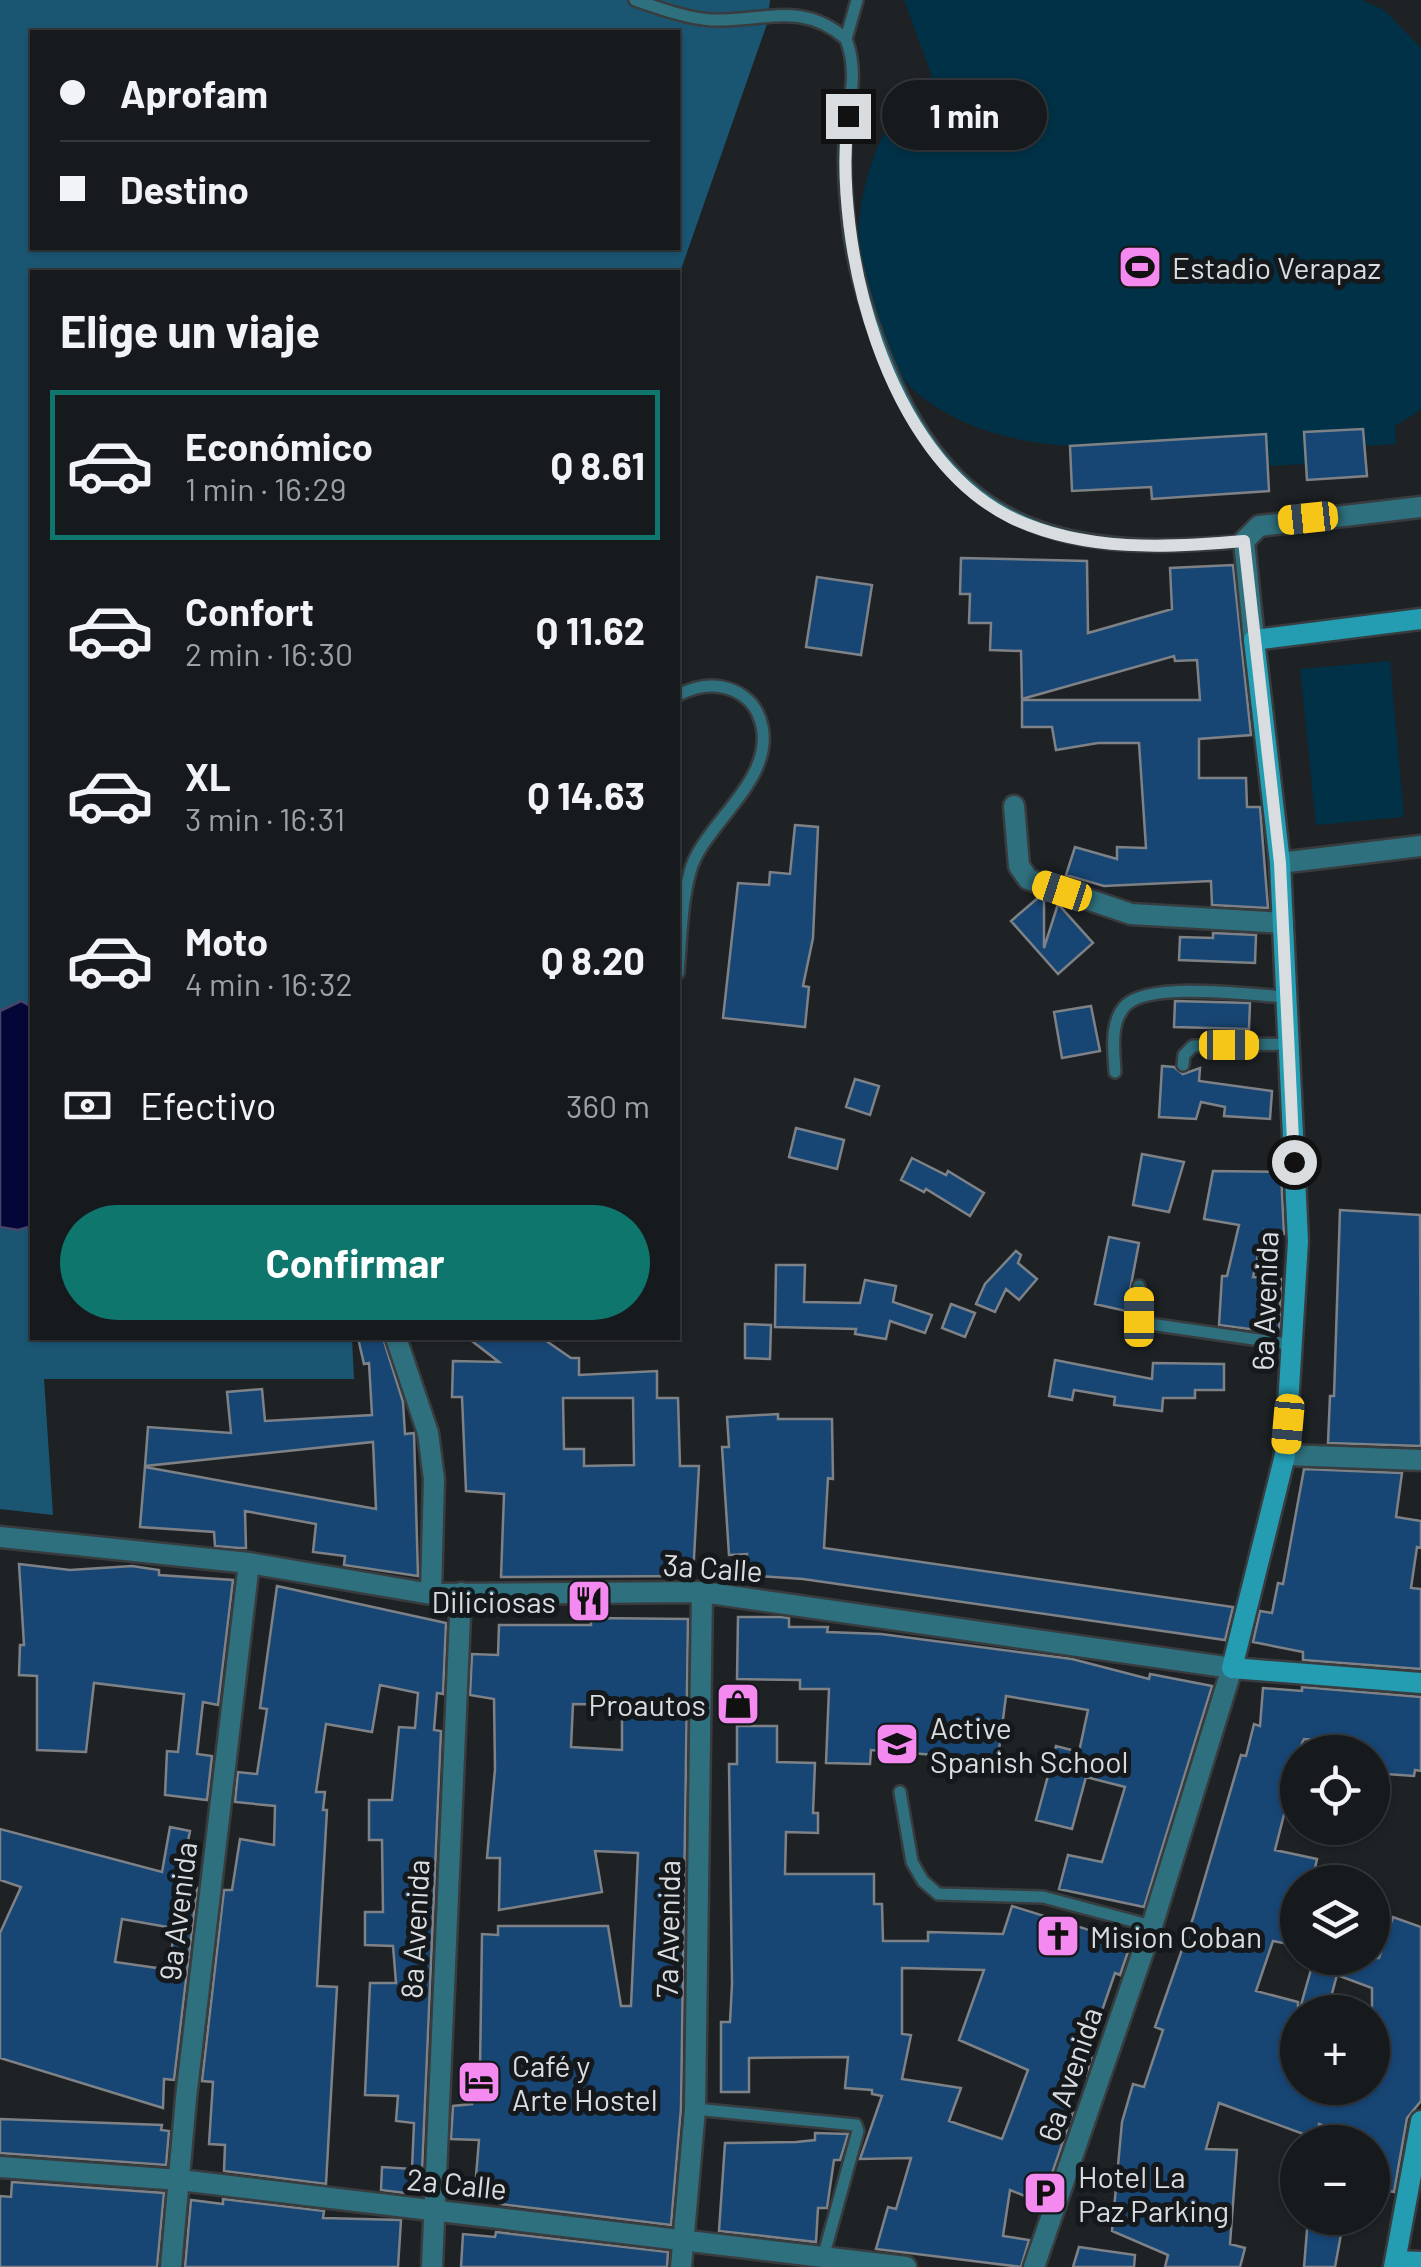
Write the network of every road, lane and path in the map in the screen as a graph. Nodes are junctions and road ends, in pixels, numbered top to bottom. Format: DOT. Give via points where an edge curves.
graph roads {
  1 [pos="635,0"];
  2 [pos="857,0"];
  3 [pos="846,38"];
  4 [pos="1421,507"];
  5 [pos="1244,541"];
  6 [pos="1421,618"];
  7 [pos="1254,640"];
  8 [pos="680,695"];
  9 [pos="1014,806"];
  10 [pos="1421,846"];
  11 [pos="1280,863"];
  12 [pos="1283,923"];
  13 [pos="680,956"];
  14 [pos="1287,996"];
  15 [pos="1289,1044"];
  16 [pos="1182,1065"];
  17 [pos="1115,1072"];
  18 [pos="1139,1286"];
  19 [pos="397,1340"];
  20 [pos="1294,1345"];
  21 [pos="1285,1455"];
  22 [pos="1421,1460"];
  23 [pos="0,1537"];
  24 [pos="249,1564"];
  25 [pos="702,1592"];
  26 [pos="462,1593"];
  27 [pos="431,1594"];
  28 [pos="1232,1668"];
  29 [pos="1421,1683"];
  30 [pos="900,1792"];
  31 [pos="1152,1926"];
  32 [pos="695,2109"];
  33 [pos="1421,2121"];
  34 [pos="0,2167"];
  35 [pos="180,2180"];
  36 [pos="438,2212"];
  37 [pos="683,2238"];
  38 [pos="824,2254"];
  39 [pos="1421,2262"];
  40 [pos="1394,2264"];
  41 [pos="171,2267"];
  42 [pos="432,2267"];
  43 [pos="681,2267"];
  44 [pos="906,2267"];
  45 [pos="1034,2267"];
  1 -- 3 [label="lane" via="713,20 795,12"];
  2 -- 3 [label="lane"];
  3 -- 5 [label="lane" via="855,76 844,146 849,231 880,345 925,441 978,495 1048,531 1126,544"];
  4 -- 5 [label="street" via="1270,522"];
  5 -- 7 [label="street, 6a Avenida"];
  6 -- 7 [label="street"];
  7 -- 11 [label="street, 6a Avenida"];
  8 -- 13 [label="lane" via="705,686 733,690 756,708 763,731 737,804 690,869"];
  9 -- 12 [label="street" via="1020,866 1028,880 1131,914"];
  10 -- 11 [label="street"];
  11 -- 12 [label="street, 6a Avenida"];
  12 -- 14 [label="street, 6a Avenida"];
  14 -- 15 [label="street, 6a Avenida"];
  14 -- 17 [label="lane" via="1183,992 1138,998 1120,1012"];
  15 -- 16 [label="lane" via="1193,1046"];
  15 -- 20 [label="street, 6a Avenida" via="1298,1241"];
  18 -- 20 [label="lane" via="1143,1324"];
  19 -- 27 [label="street" via="430,1449"];
  20 -- 21 [label="street, 6a Avenida"];
  21 -- 22 [label="street"];
  21 -- 28 [label="street, 6a Avenida"];
  23 -- 24 [label="street, 3a Calle"];
  24 -- 27 [label="street, 3a Calle"];
  24 -- 35 [label="street, 9a Avenida"];
  25 -- 26 [label="street, 3a Calle"];
  25 -- 28 [label="street, 3a Calle"];
  25 -- 32 [label="street, 7a Avenida"];
  26 -- 27 [label="street, 3a Calle"];
  26 -- 36 [label="street, 8a Avenida" via="443,1942"];
  28 -- 29 [label="street, 3a Calle"];
  28 -- 31 [label="street, 6a Avenida"];
  30 -- 31 [label="lane" via="912,1862 938,1894 1042,1897"];
  31 -- 45 [label="street, 6a Avenida"];
  32 -- 37 [label="street, 7a Avenida"];
  32 -- 38 [label="lane" via="856,2125"];
  33 -- 40 [label="street"];
  34 -- 35 [label="street, 2a Calle"];
  35 -- 36 [label="street, 2a Calle"];
  35 -- 41 [label="street, 9a Avenida"];
  36 -- 37 [label="street, 2a Calle"];
  36 -- 42 [label="street, 8a Avenida"];
  37 -- 38 [label="street, 2a Calle"];
  37 -- 43 [label="street, 7a Avenida"];
  38 -- 44 [label="street, 2a Calle"];
  39 -- 40 [label="street"];
}
